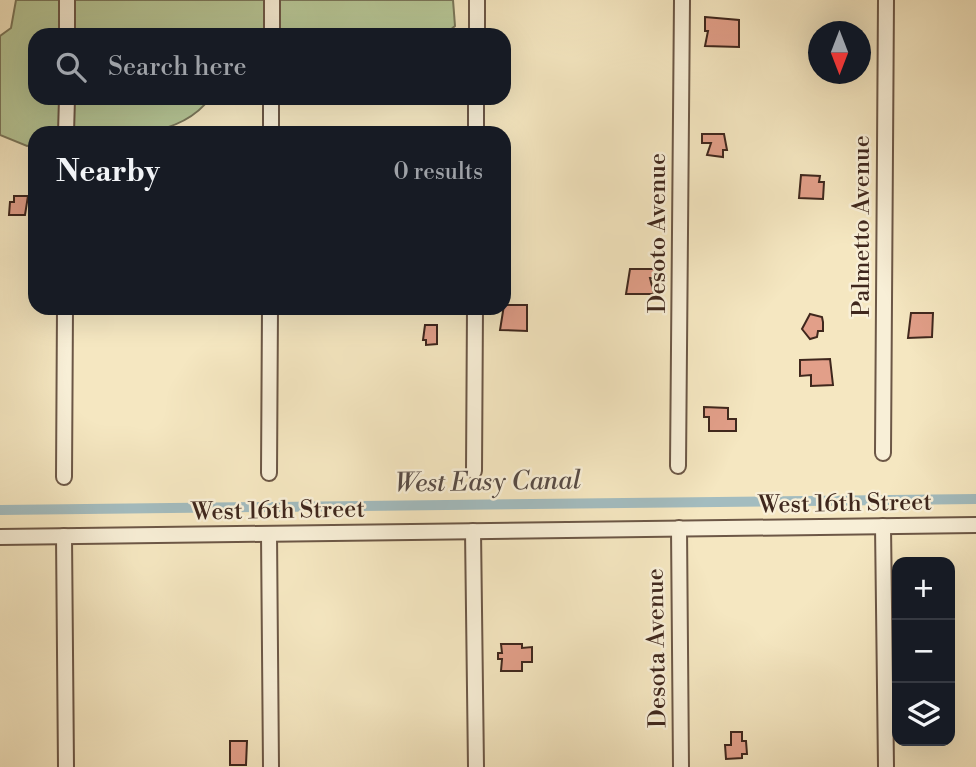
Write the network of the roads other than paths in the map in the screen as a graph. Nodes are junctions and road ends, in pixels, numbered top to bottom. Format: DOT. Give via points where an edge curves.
graph roads {
  1 [pos="67,0"];
  2 [pos="272,0"];
  3 [pos="477,0"];
  4 [pos="682,0"];
  5 [pos="886,0"];
  6 [pos="67,28"];
  7 [pos="272,28"];
  8 [pos="477,28"];
  9 [pos="67,105"];
  10 [pos="271,105"];
  11 [pos="476,105"];
  12 [pos="66,126"];
  13 [pos="271,126"];
  14 [pos="476,126"];
  15 [pos="65,315"];
  16 [pos="270,315"];
  17 [pos="475,315"];
  18 [pos="883,453"];
  19 [pos="678,466"];
  20 [pos="474,471"];
  21 [pos="268,473"];
  22 [pos="64,477"];
  23 [pos="976,525"];
  24 [pos="883,526"];
  25 [pos="679,528"];
  26 [pos="473,531"];
  27 [pos="269,534"];
  28 [pos="64,536"];
  29 [pos="0,537"];
  30 [pos="66,767"];
  31 [pos="271,767"];
  32 [pos="476,767"];
  33 [pos="681,767"];
  34 [pos="886,767"];
  1 -- 6 [label="street"];
  2 -- 7 [label="street"];
  3 -- 8 [label="street"];
  4 -- 19 [label="street, Desoto Avenue"];
  5 -- 18 [label="street, Palmetto Avenue"];
  9 -- 12 [label="street"];
  10 -- 13 [label="street"];
  11 -- 14 [label="street"];
  15 -- 22 [label="street"];
  16 -- 21 [label="street"];
  17 -- 20 [label="street"];
  23 -- 24 [label="street, West 16th Street"];
  24 -- 25 [label="street, West 16th Street"];
  24 -- 34 [label="street"];
  25 -- 26 [label="street, West 16th Street"];
  25 -- 33 [label="street, Desota Avenue"];
  26 -- 27 [label="street, West 16th Street"];
  26 -- 32 [label="street"];
  27 -- 28 [label="street, West 16th Street"];
  27 -- 31 [label="street"];
  28 -- 29 [label="street, West 16th Street"];
  28 -- 30 [label="street"];
}
